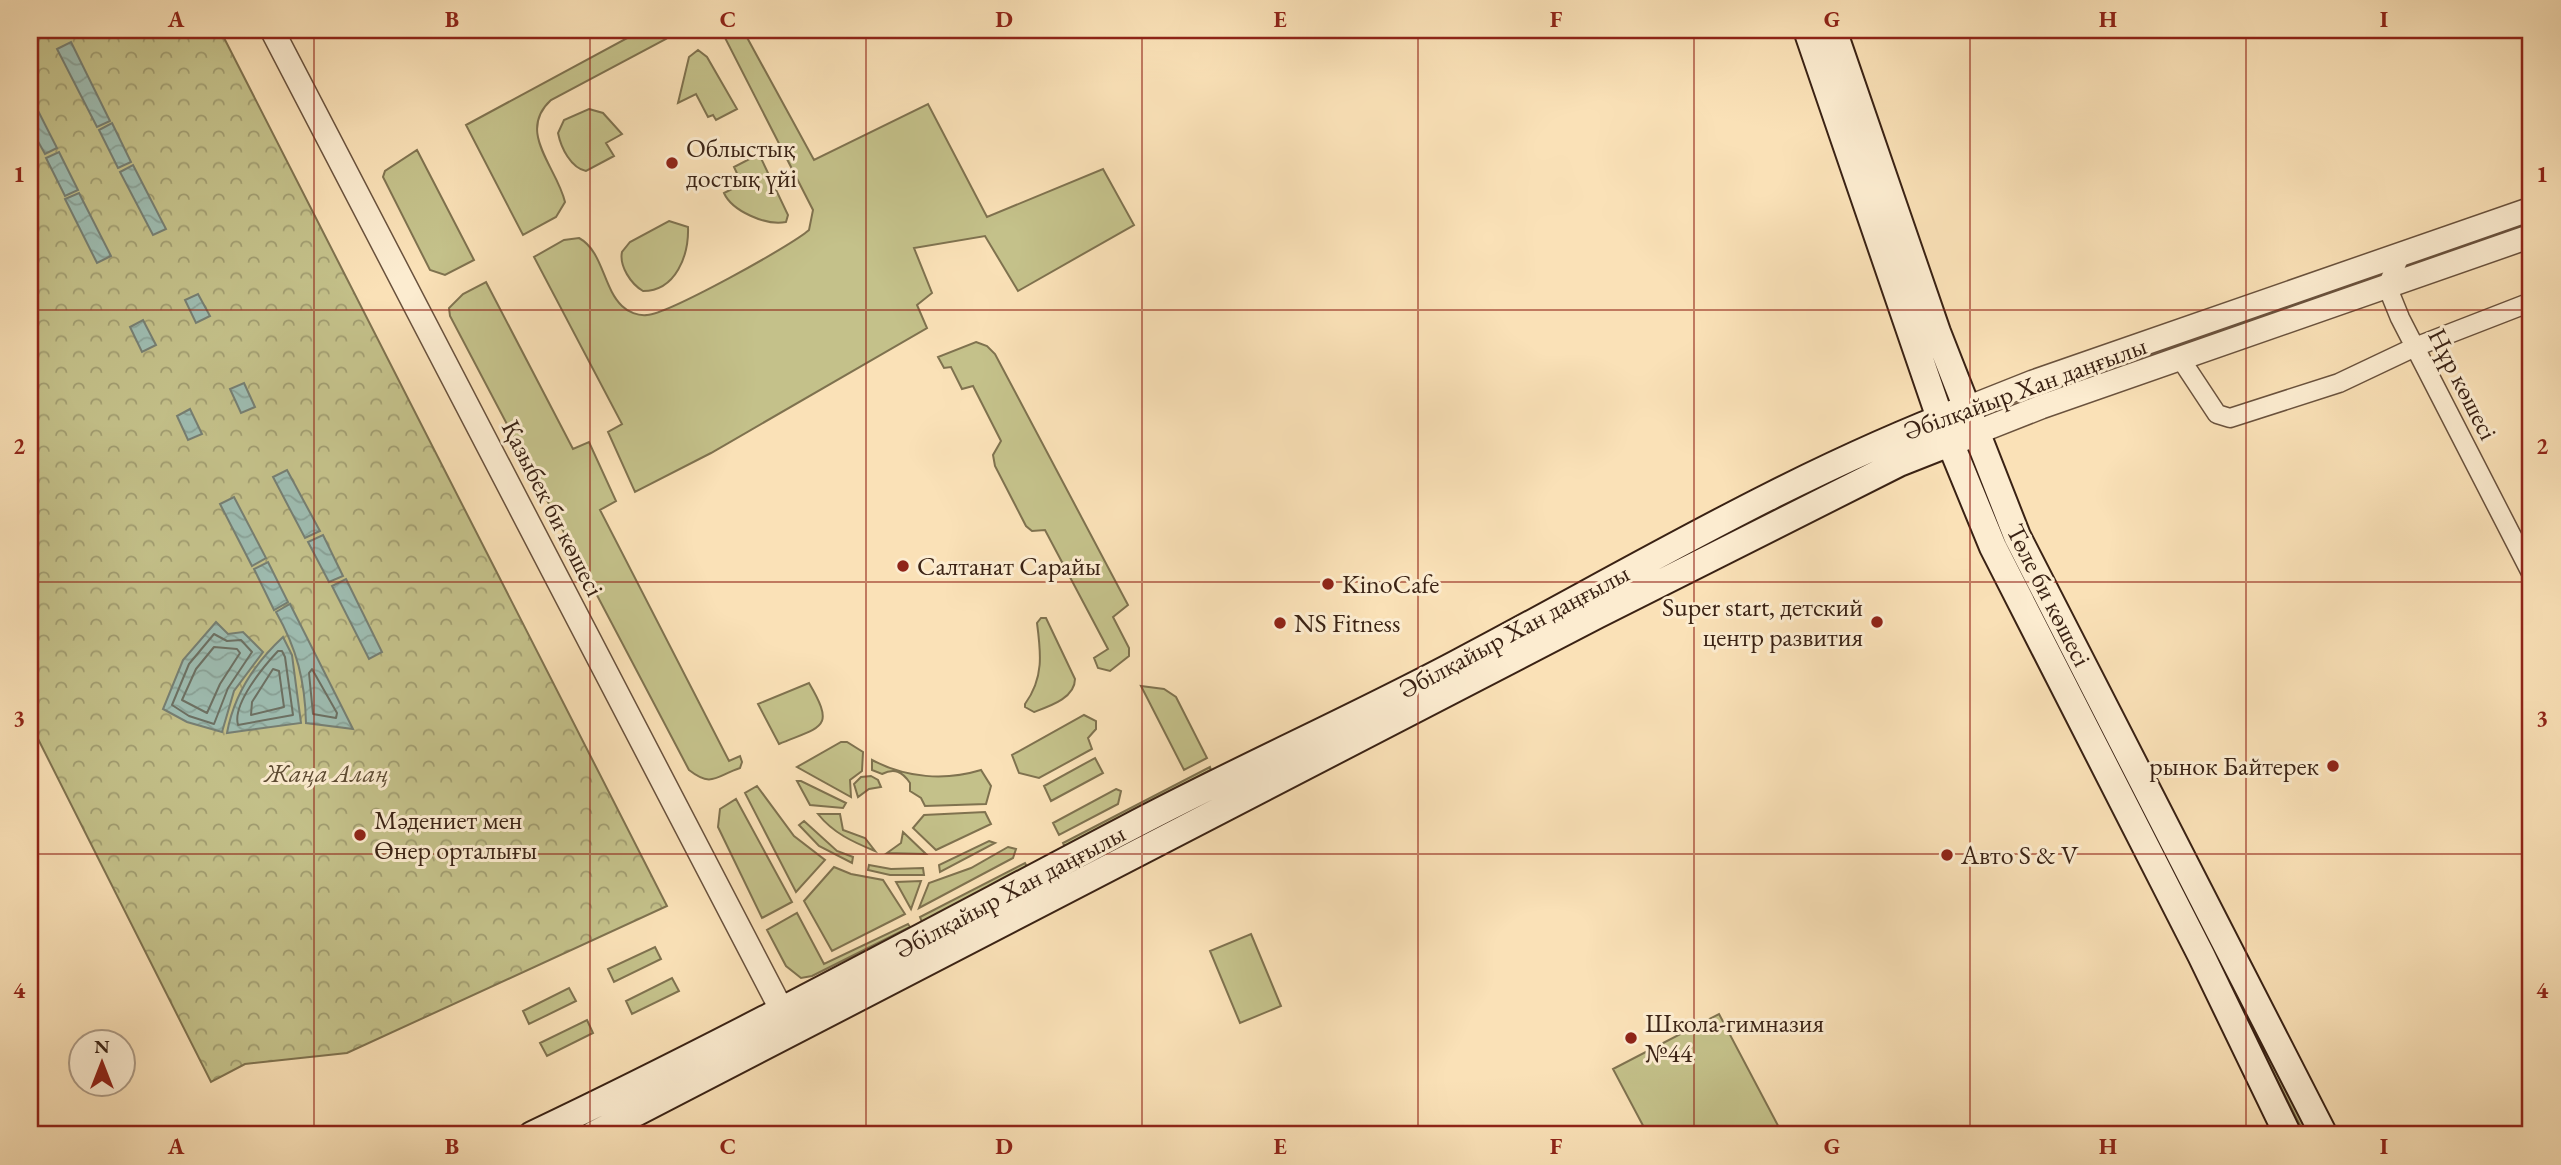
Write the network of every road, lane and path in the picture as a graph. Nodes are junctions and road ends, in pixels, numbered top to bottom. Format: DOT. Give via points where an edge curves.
graph roads {
  1 [pos="272,30"];
  2 [pos="1807,30"];
  3 [pos="1833,30"];
  4 [pos="2531,209"];
  5 [pos="2531,236"];
  6 [pos="2401,254"];
  7 [pos="2387,286"];
  8 [pos="2531,302"];
  9 [pos="2415,347"];
  10 [pos="2180,358"];
  11 [pos="1965,408"];
  12 [pos="1940,418"];
  13 [pos="1963,438"];
  14 [pos="2531,573"];
  15 [pos="788,1022"];
  16 [pos="532,1135"];
  17 [pos="593,1135"];
  18 [pos="2288,1135"];
  19 [pos="2324,1135"];
  1 -- 15 [label="street, Қазыбек би көшесі"];
  2 -- 12 [label="main road, Төле би көшесі"];
  3 -- 11 [label="main road, Төле би көшесі"];
  4 -- 6 [label="street, Әбілқайыр Хан даңғылы"];
  5 -- 7 [label="street, Әбілқайыр Хан даңғылы"];
  6 -- 7 [label="street"];
  6 -- 11 [label="street, Әбілқайыр Хан даңғылы"];
  7 -- 9 [label="street, Нұр көшесі"];
  7 -- 10 [label="street, Әбілқайыр Хан даңғылы"];
  8 -- 9 [label="street"];
  9 -- 10 [label="street" via="2339,383 2230,418 2217,414"];
  9 -- 14 [label="street, Нұр көшесі"];
  10 -- 13 [label="street, Әбілқайыр Хан даңғылы"];
  11 -- 12 [label="main road, Әбілқайыр Хан даңғылы"];
  11 -- 13 [label="main road, Төле би көшесі"];
  12 -- 13 [label="main road, Төле би көшесі"];
  12 -- 15 [label="main road, Әбілқайыр Хан даңғылы" via="1886,439 1749,506 1454,665 1158,812"];
  13 -- 15 [label="main road, Әбілқайыр Хан даңғылы" via="1899,463"];
  13 -- 18 [label="main road, Төле би көшесі" via="1993,547"];
  13 -- 19 [label="main road, Төле би көшесі"];
  15 -- 16 [label="main road, Әбілқайыр Хан даңғылы"];
  15 -- 17 [label="main road, Әбілқайыр Хан даңғылы"];
}
